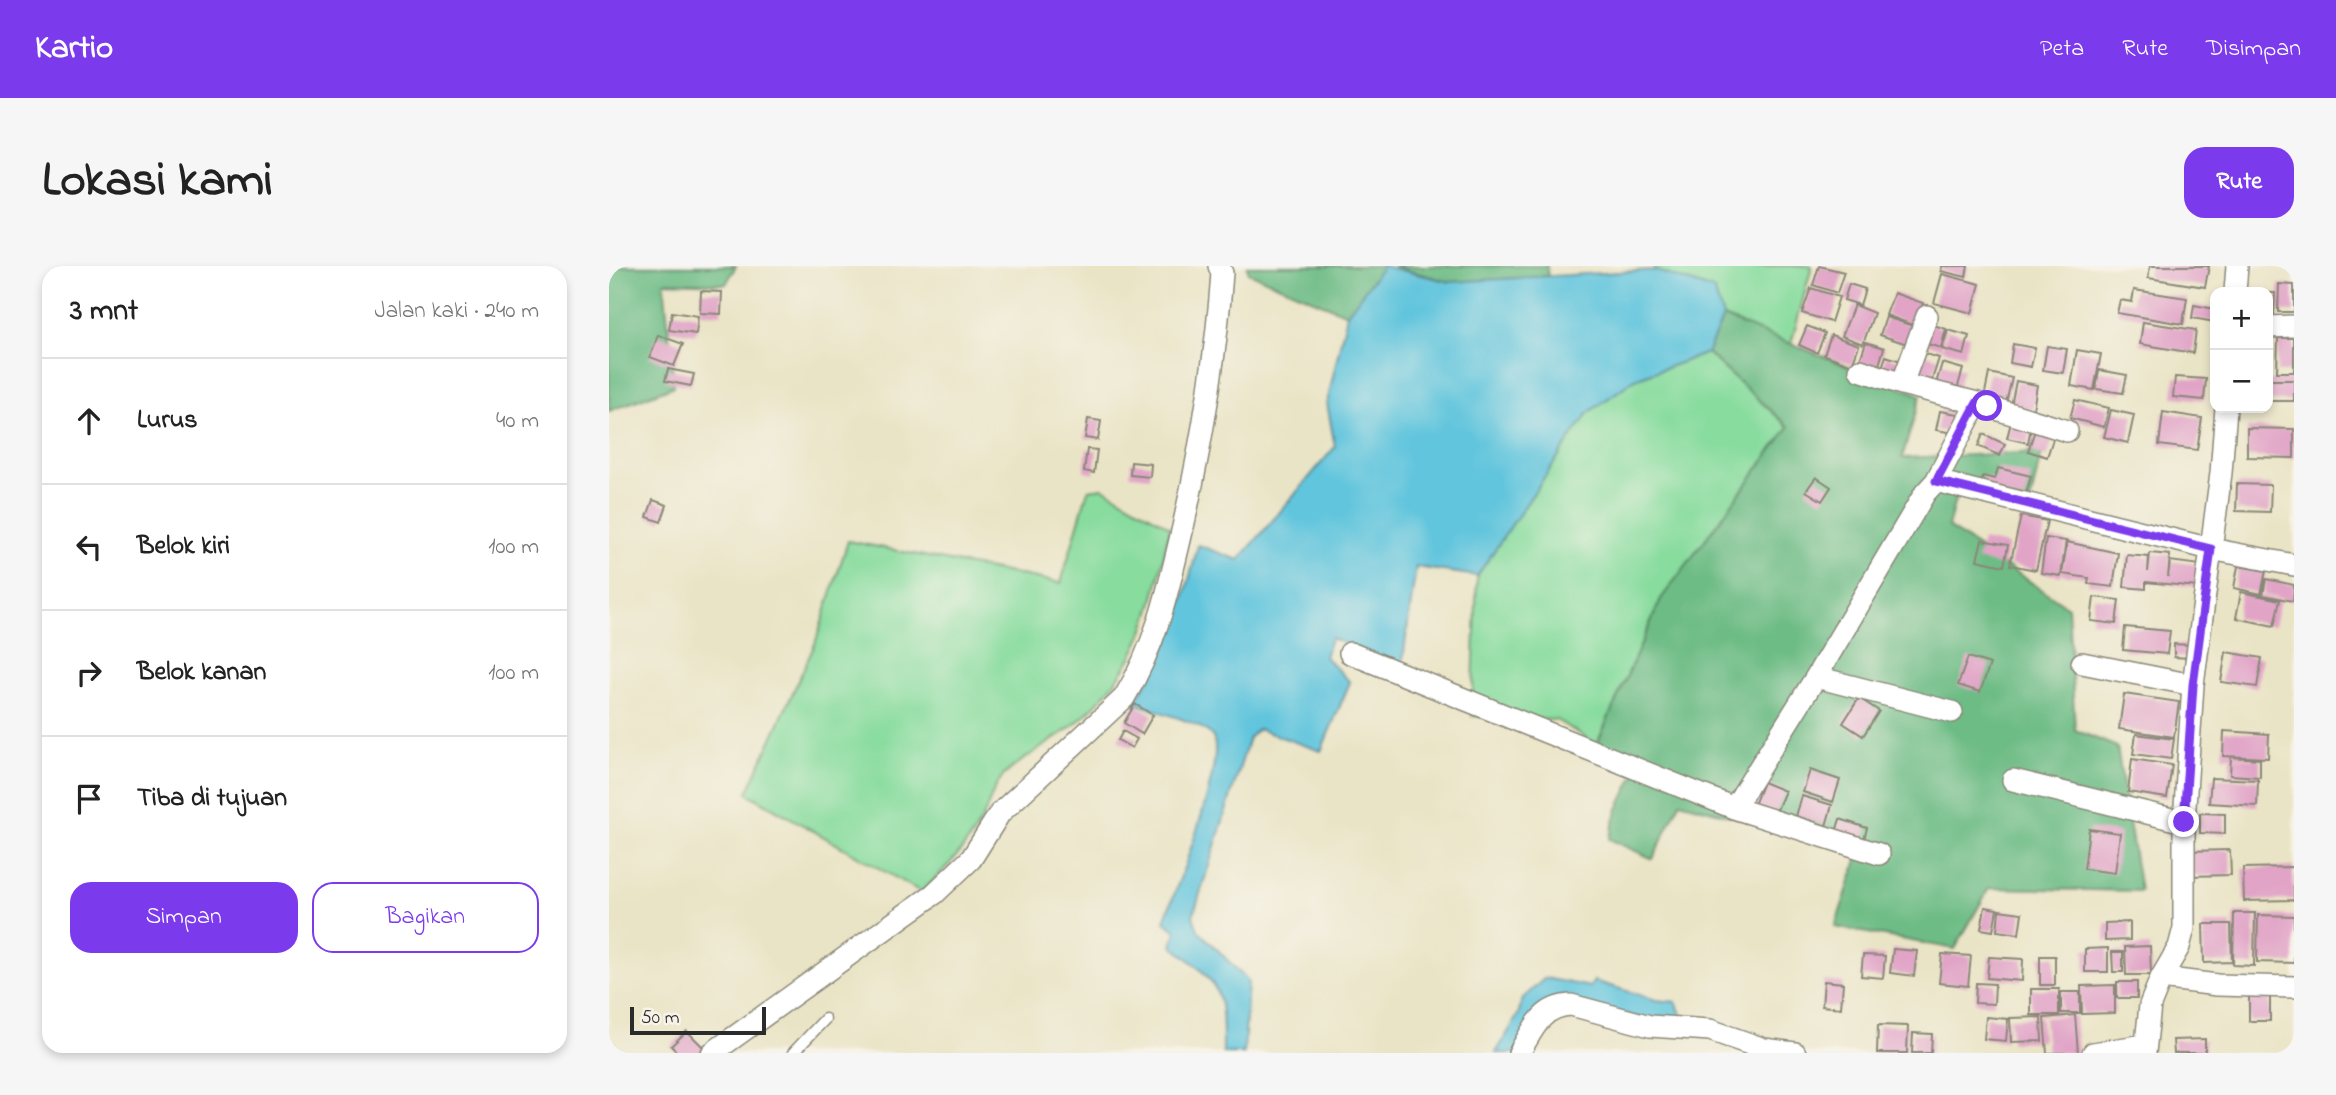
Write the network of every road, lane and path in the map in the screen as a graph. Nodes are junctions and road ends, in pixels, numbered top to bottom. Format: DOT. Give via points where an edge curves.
graph roads {
  1 [pos="1219,266"];
  2 [pos="2237,266"];
  3 [pos="2235,287"];
  4 [pos="1927,316"];
  5 [pos="2294,326"];
  6 [pos="2273,327"];
  7 [pos="1860,370"];
  8 [pos="1902,384"];
  9 [pos="1977,403"];
  10 [pos="2225,413"];
  11 [pos="2067,431"];
  12 [pos="1936,481"];
  13 [pos="2211,549"];
  14 [pos="2294,565"];
  15 [pos="1350,653"];
  16 [pos="2082,663"];
  17 [pos="1816,677"];
  18 [pos="2193,685"];
  19 [pos="1952,712"];
  20 [pos="2014,780"];
  21 [pos="1734,808"];
  22 [pos="2184,822"];
  23 [pos="1879,853"];
  24 [pos="2161,978"];
  25 [pos="2294,987"];
  26 [pos="825,1019"];
  27 [pos="2145,1049"];
  28 [pos="712,1053"];
  29 [pos="793,1053"];
  30 [pos="1519,1053"];
  31 [pos="1795,1053"];
  32 [pos="2093,1053"];
  1 -- 28 [label="street" via="1218,328 1203,437 1163,616 1124,698 1000,813 971,859 934,894"];
  2 -- 3 [label="street"];
  4 -- 8 [label="street"];
  5 -- 6 [label="street"];
  7 -- 8 [label="street"];
  8 -- 9 [label="street"];
  9 -- 11 [label="street"];
  9 -- 12 [label="street"];
  10 -- 13 [label="street"];
  12 -- 13 [label="street"];
  12 -- 17 [label="street"];
  13 -- 14 [label="street"];
  13 -- 18 [label="street"];
  15 -- 21 [label="street"];
  16 -- 18 [label="street"];
  17 -- 19 [label="street"];
  17 -- 21 [label="street"];
  18 -- 22 [label="street"];
  20 -- 22 [label="street"];
  21 -- 23 [label="street"];
  22 -- 24 [label="street" via="2184,928"];
  24 -- 25 [label="street"];
  24 -- 27 [label="street" via="2150,1005"];
  26 -- 29 [label="lane"];
  27 -- 32 [label="street"];
  30 -- 31 [label="street" via="1542,1015 1557,1005 1571,1005 1650,1026 1710,1030 1764,1049"];
}
